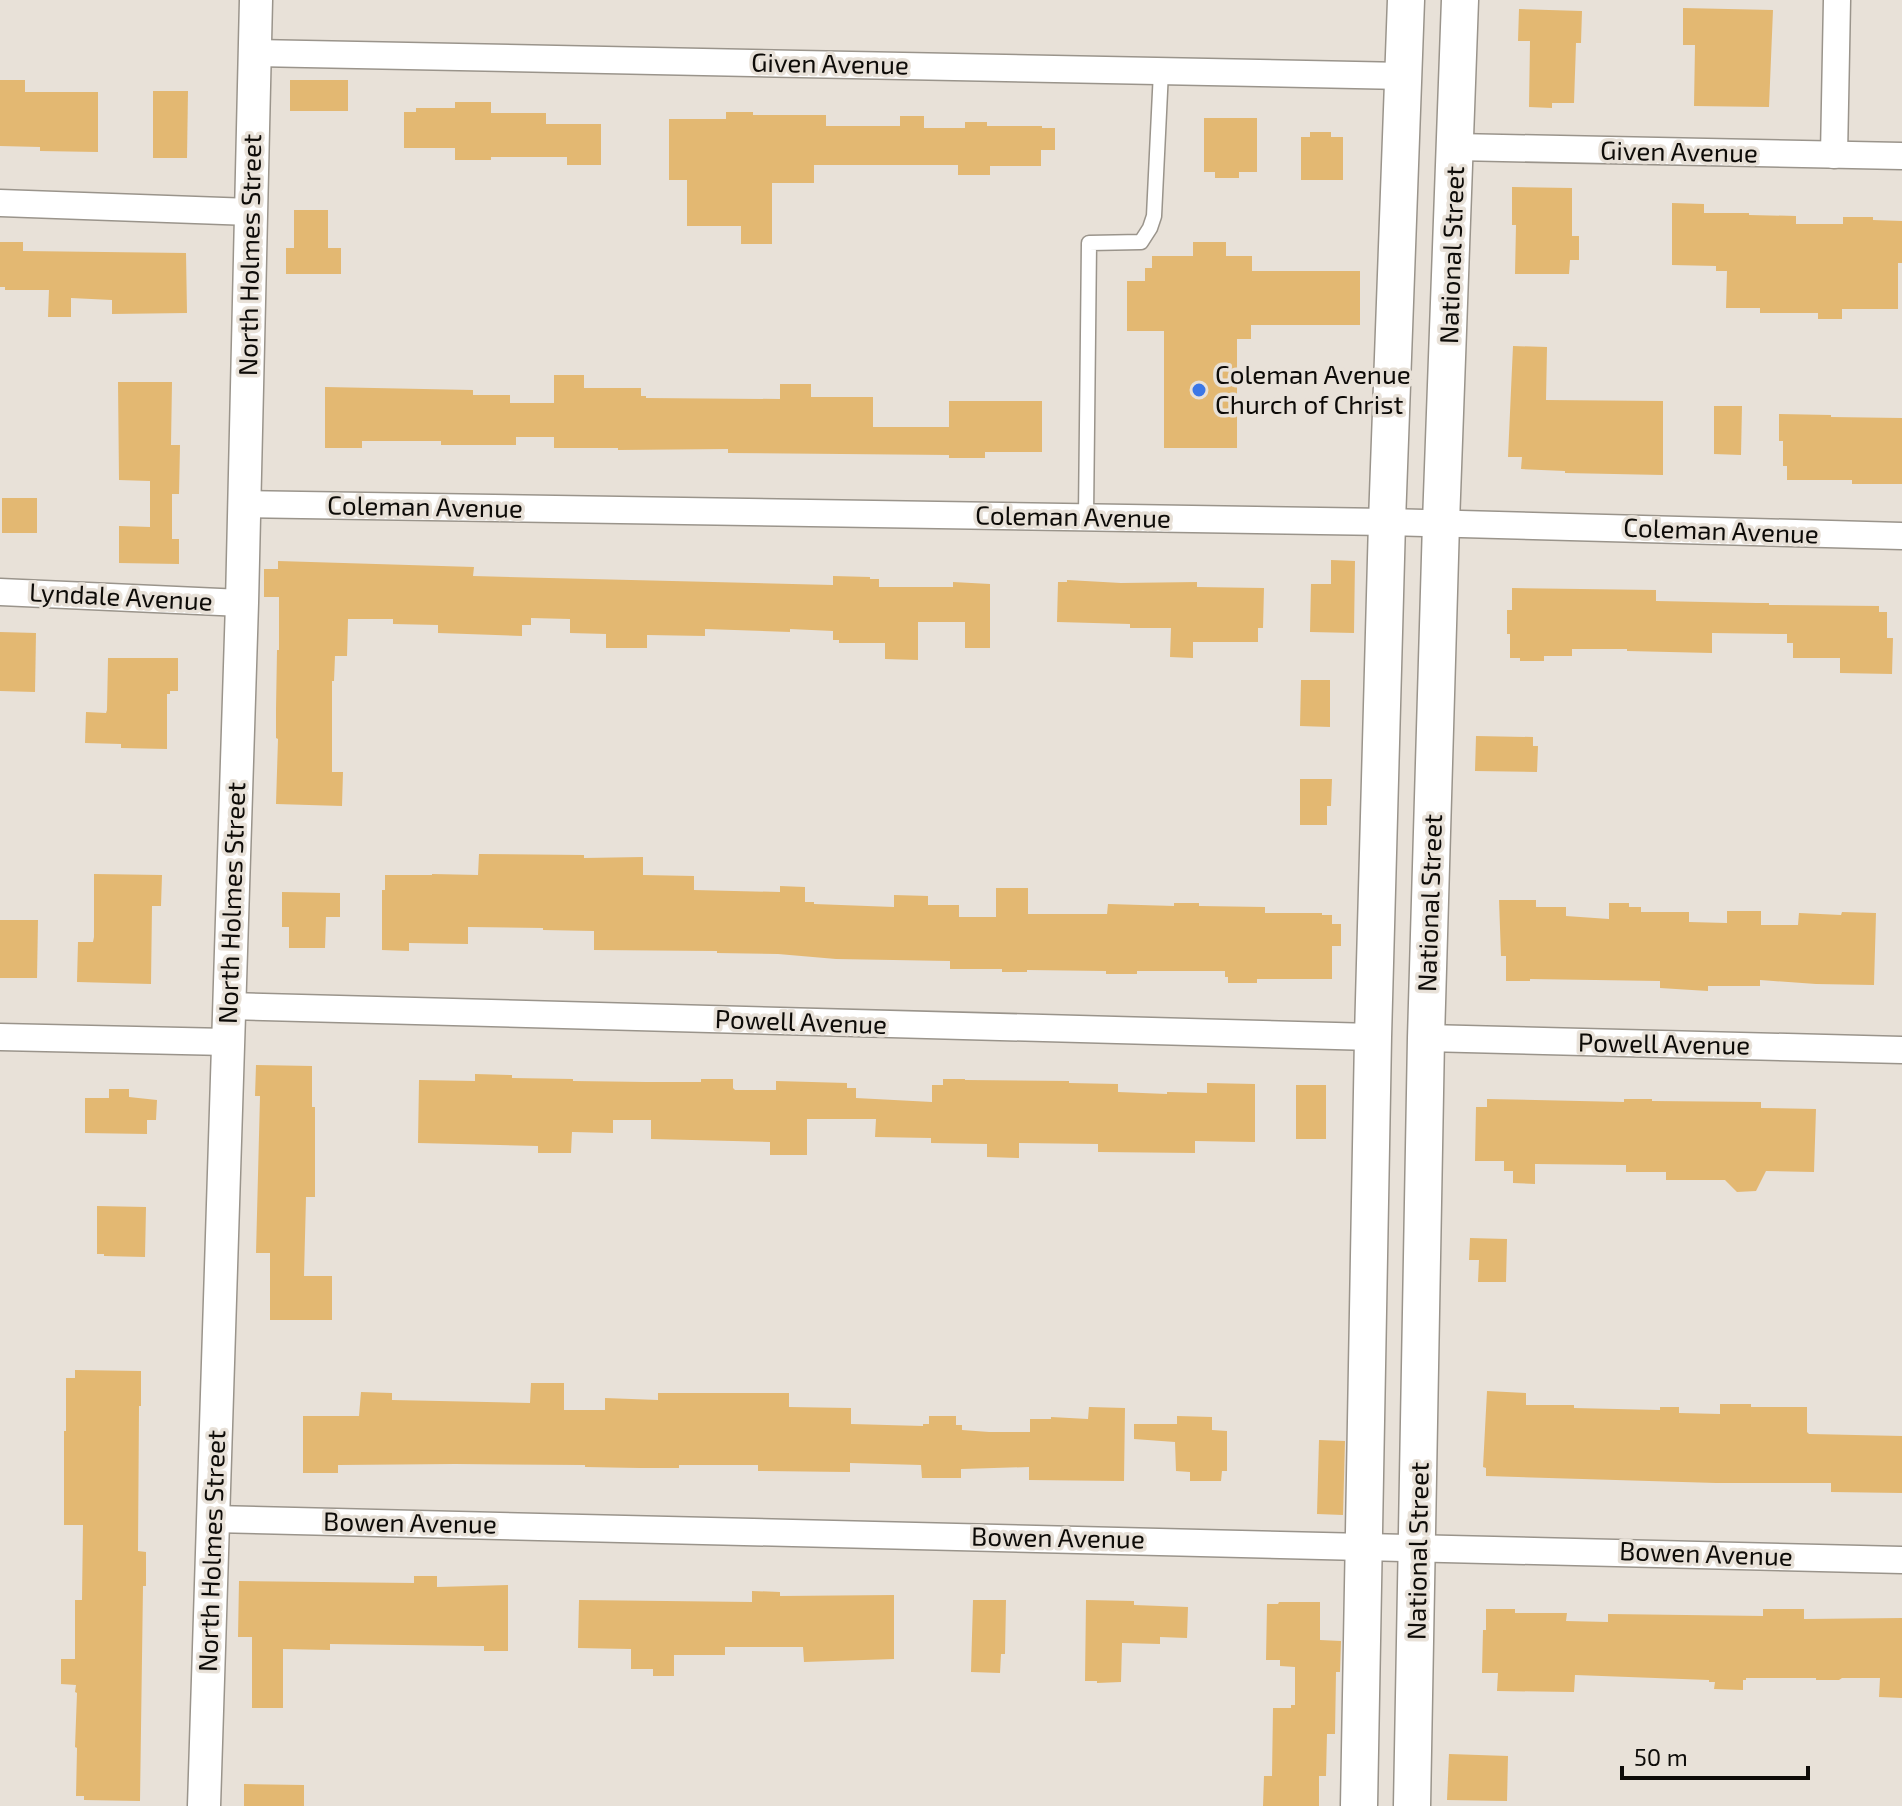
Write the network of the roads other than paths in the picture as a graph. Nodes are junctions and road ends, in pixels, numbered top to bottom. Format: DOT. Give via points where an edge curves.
graph roads {
  1 [pos="256,0"];
  2 [pos="1406,0"];
  3 [pos="1460,0"];
  4 [pos="1837,0"];
  5 [pos="255,53"];
  6 [pos="1161,71"];
  7 [pos="1404,76"];
  8 [pos="1456,147"];
  9 [pos="1834,155"];
  10 [pos="1902,156"];
  11 [pos="0,203"];
  12 [pos="251,212"];
  13 [pos="244,504"];
  14 [pos="1086,517"];
  15 [pos="1387,522"];
  16 [pos="1441,523"];
  17 [pos="1902,536"];
  18 [pos="0,592"];
  19 [pos="242,603"];
  20 [pos="229,1006"];
  21 [pos="0,1037"];
  22 [pos="1373,1037"];
  23 [pos="1426,1038"];
  24 [pos="227,1042"];
  25 [pos="1902,1050"];
  26 [pos="213,1519"];
  27 [pos="1363,1545"];
  28 [pos="1418,1547"];
  29 [pos="1902,1560"];
  30 [pos="204,1806"];
  31 [pos="1359,1806"];
  32 [pos="1412,1806"];
  1 -- 5 [label="street, North Holmes Street"];
  2 -- 7 [label="main road, National Street"];
  3 -- 8 [label="main road, National Street"];
  4 -- 9 [label="street"];
  5 -- 6 [label="street, Given Avenue"];
  5 -- 12 [label="street, North Holmes Street"];
  6 -- 7 [label="street, Given Avenue"];
  6 -- 14 [label="lane" via="1150,228 1141,242 1089,243"];
  7 -- 15 [label="main road, National Street"];
  8 -- 9 [label="street, Given Avenue"];
  8 -- 16 [label="main road, National Street"];
  9 -- 10 [label="street, Given Avenue"];
  11 -- 12 [label="street"];
  12 -- 13 [label="street, North Holmes Street"];
  13 -- 14 [label="street, Coleman Avenue"];
  13 -- 19 [label="street, North Holmes Street"];
  14 -- 15 [label="street, Coleman Avenue"];
  15 -- 16 [label="street, Coleman Avenue"];
  15 -- 22 [label="main road, National Street"];
  16 -- 17 [label="street, Coleman Avenue"];
  16 -- 23 [label="main road, National Street"];
  18 -- 19 [label="street, Lyndale Avenue"];
  19 -- 20 [label="street, North Holmes Street"];
  20 -- 22 [label="street, Powell Avenue"];
  20 -- 24 [label="street, North Holmes Street"];
  21 -- 24 [label="street"];
  22 -- 27 [label="main road, National Street"];
  23 -- 25 [label="street, Powell Avenue"];
  23 -- 28 [label="main road, National Street"];
  24 -- 26 [label="street, North Holmes Street"];
  26 -- 27 [label="street, Bowen Avenue"];
  26 -- 30 [label="street, North Holmes Street"];
  27 -- 28 [label="street, Bowen Avenue"];
  27 -- 31 [label="main road, National Street"];
  28 -- 29 [label="street, Bowen Avenue"];
  28 -- 32 [label="main road, National Street"];
}
